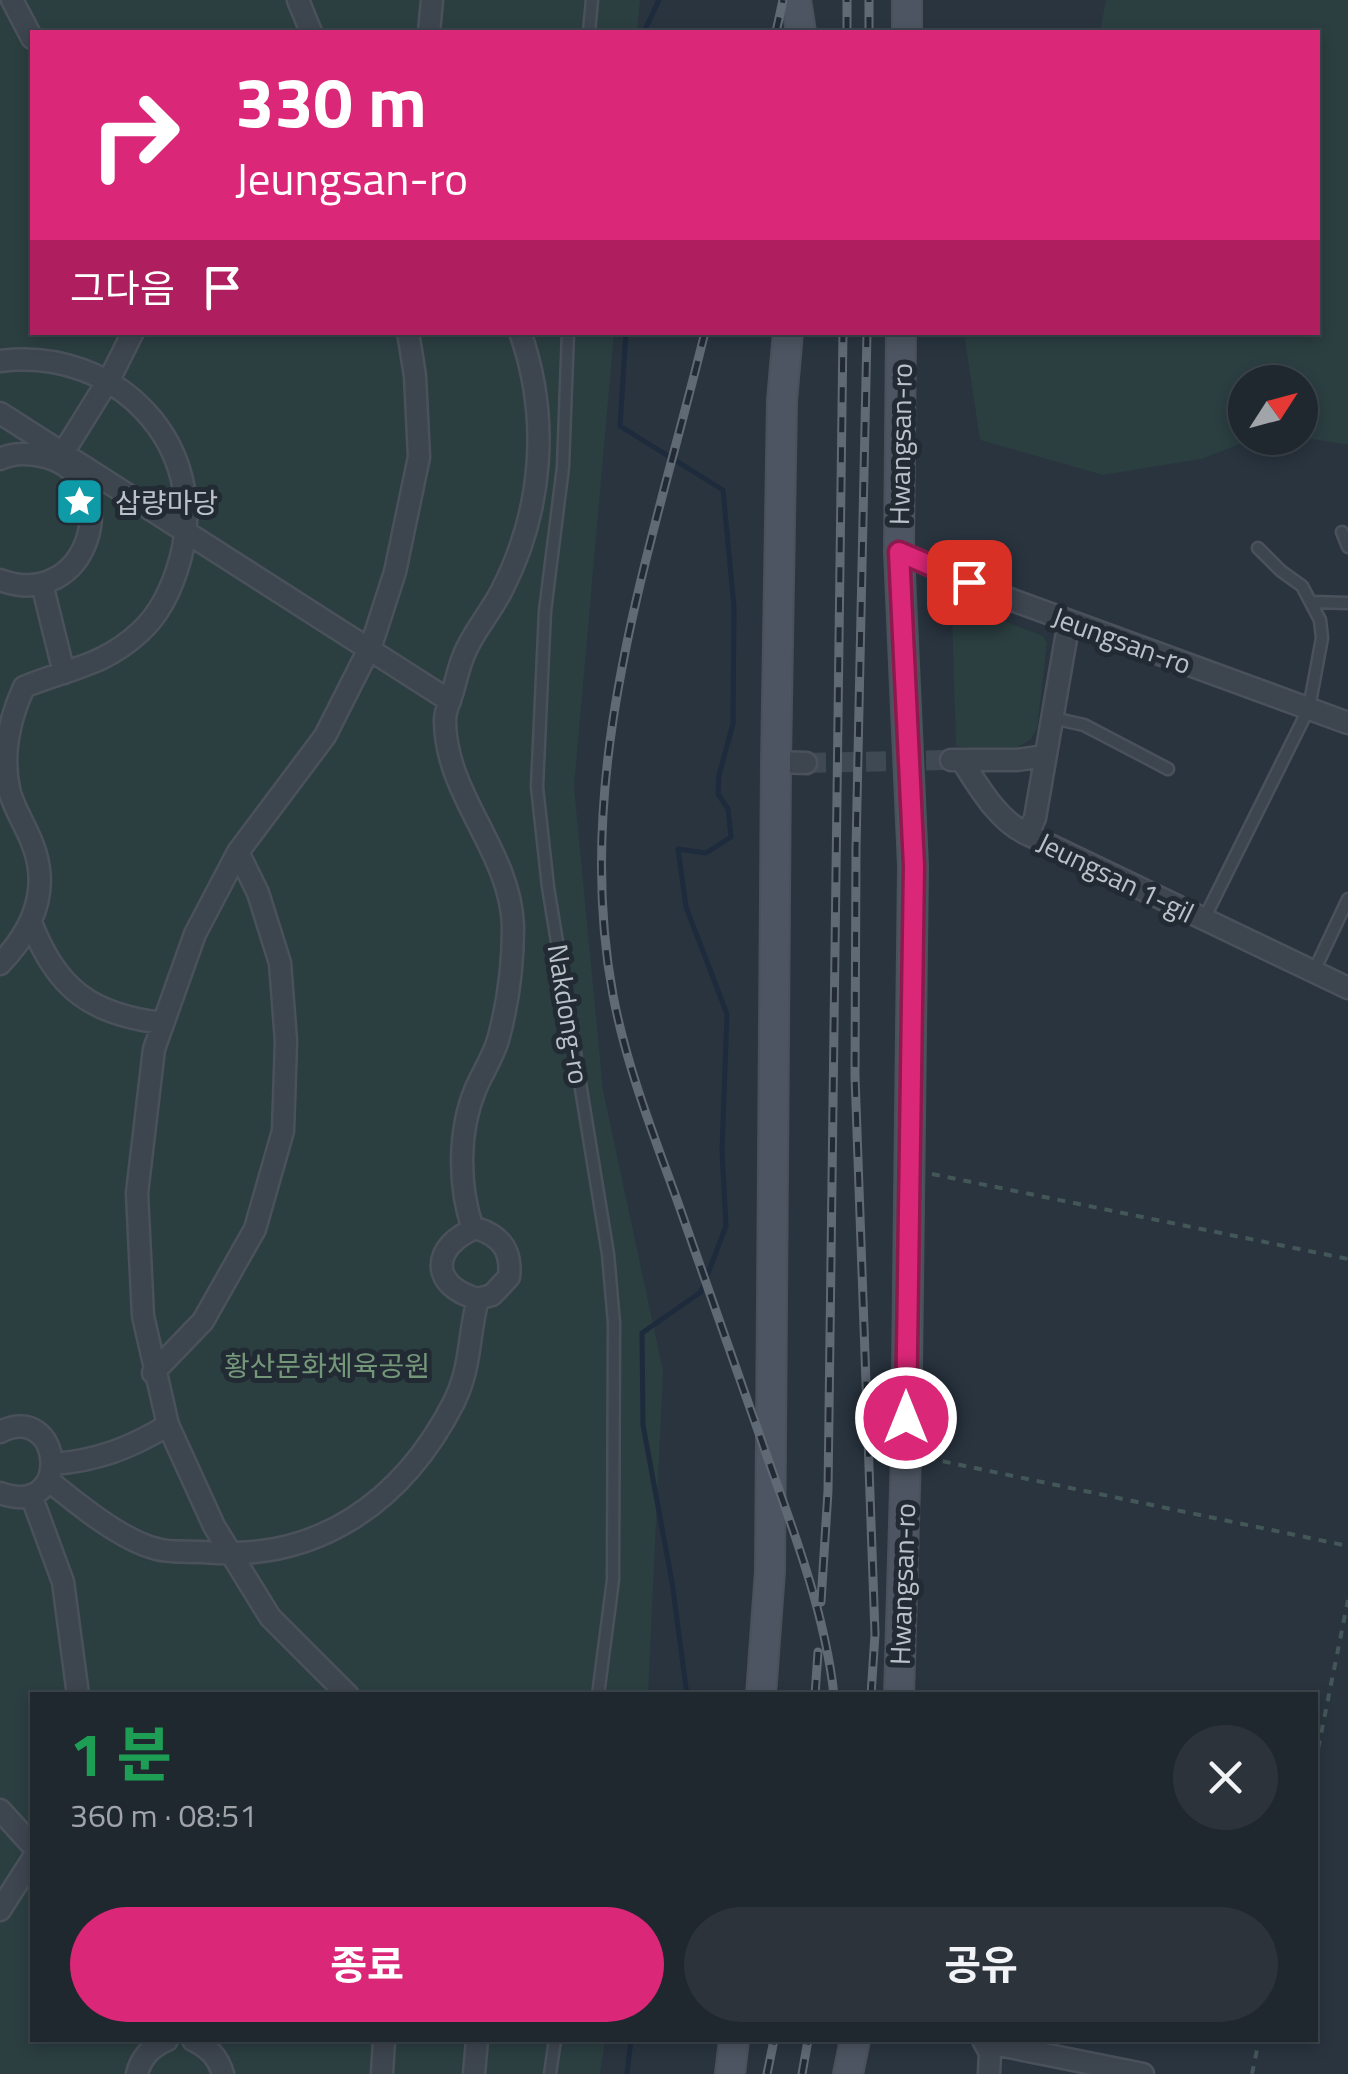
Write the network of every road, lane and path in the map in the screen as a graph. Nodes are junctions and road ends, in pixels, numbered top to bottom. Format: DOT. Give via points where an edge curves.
graph roads {
  1 [pos="12,0"];
  2 [pos="298,0"];
  3 [pos="432,0"];
  4 [pos="592,0"];
  5 [pos="796,0"];
  6 [pos="907,0"];
  7 [pos="309,30"];
  8 [pos="429,30"];
  9 [pos="589,30"];
  10 [pos="800,30"];
  11 [pos="906,30"];
  12 [pos="30,34"];
  13 [pos="132,335"];
  14 [pos="408,335"];
  15 [pos="521,335"];
  16 [pos="568,335"];
  17 [pos="788,335"];
  18 [pos="901,335"];
  19 [pos="0,361"];
  20 [pos="109,380"];
  21 [pos="0,413"];
  22 [pos="63,453"];
  23 [pos="0,459"];
  24 [pos="1342,532"];
  25 [pos="187,534"];
  26 [pos="1348,547"];
  27 [pos="1258,548"];
  28 [pos="899,552"];
  29 [pos="0,580"];
  30 [pos="42,584"];
  31 [pos="1313,602"];
  32 [pos="1348,603"];
  33 [pos="1069,621"];
  34 [pos="369,649"];
  35 [pos="64,673"];
  36 [pos="450,701"];
  37 [pos="1309,708"];
  38 [pos="1052,718"];
  39 [pos="1348,722"];
  40 [pos="1045,756"];
  41 [pos="776,762"];
  42 [pos="806,764"];
  43 [pos="1168,769"];
  44 [pos="4,782"];
  45 [pos="1028,834"];
  46 [pos="238,852"];
  47 [pos="1348,900"];
  48 [pos="1204,920"];
  49 [pos="31,922"];
  50 [pos="0,964"];
  51 [pos="1314,973"];
  52 [pos="1348,988"];
  53 [pos="163,1024"];
  54 [pos="908,1170"];
  55 [pos="473,1229"];
  56 [pos="1348,1258"];
  57 [pos="478,1299"];
  58 [pos="154,1373"];
  59 [pos="168,1425"];
  60 [pos="0,1432"];
  61 [pos="906,1454"];
  62 [pos="51,1472"];
  63 [pos="0,1494"];
  64 [pos="31,1495"];
  65 [pos="1348,1546"];
  66 [pos="232,1556"];
  67 [pos="1348,1600"];
  68 [pos="78,1692"];
  69 [pos="345,1692"];
  70 [pos="598,1692"];
  71 [pos="761,1692"];
  72 [pos="899,1692"];
  73 [pos="1318,1749"];
  74 [pos="0,1810"];
  75 [pos="30,1842"];
  76 [pos="30,1863"];
  77 [pos="0,1910"];
  78 [pos="163,2042"];
  79 [pos="384,2042"];
  80 [pos="477,2042"];
  81 [pos="555,2042"];
  82 [pos="734,2042"];
  83 [pos="855,2042"];
  84 [pos="984,2042"];
  85 [pos="989,2042"];
  86 [pos="1259,2042"];
  87 [pos="206,2043"];
  88 [pos="1078,2058"];
  89 [pos="137,2074"];
  90 [pos="223,2074"];
  91 [pos="382,2074"];
  92 [pos="474,2074"];
  93 [pos="550,2074"];
  94 [pos="730,2074"];
  95 [pos="848,2074"];
  96 [pos="989,2074"];
  97 [pos="1144,2074"];
  98 [pos="1252,2074"];
  1 -- 12 [label="street"];
  2 -- 7 [label="street"];
  3 -- 8 [label="street"];
  4 -- 9 [label="lane"];
  5 -- 10 [label="main road"];
  6 -- 11 [label="main road"];
  13 -- 20 [label="street"];
  14 -- 34 [label="street" via="419,457 395,572"];
  15 -- 36 [label="street" via="541,444 533,500 502,592 464,652"];
  16 -- 70 [label="lane, Nakdong-ro" via="537,787 614,1323 612,1580"];
  17 -- 41 [label="main road"];
  18 -- 28 [label="main road, Hwangsan-ro"];
  19 -- 20 [label="street" via="70,363"];
  20 -- 22 [label="street"];
  20 -- 25 [label="street" via="144,408 170,446 185,488"];
  21 -- 22 [label="street"];
  22 -- 25 [label="street"];
  23 -- 30 [label="street" via="52,459 70,470 90,507 85,549"];
  24 -- 26 [label="lane"];
  25 -- 34 [label="street"];
  25 -- 35 [label="street" via="173,586 142,631 98,663"];
  27 -- 31 [label="lane"];
  28 -- 33 [label="street, Jeungsan-ro"];
  28 -- 54 [label="main road, Hwangsan-ro" via="914,866"];
  29 -- 30 [label="street"];
  30 -- 35 [label="street"];
  31 -- 32 [label="lane"];
  31 -- 37 [label="lane" via="1322,638"];
  33 -- 37 [label="street, Jeungsan-ro"];
  33 -- 38 [label="street, Jeungsan 1-gil"];
  34 -- 36 [label="street"];
  34 -- 46 [label="street" via="325,736"];
  35 -- 44 [label="street" via="24,686 12,713"];
  36 -- 55 [label="street" via="445,718 461,792 502,872 513,924 497,1044 465,1126 463,1178"];
  37 -- 39 [label="street, Jeungsan-ro"];
  37 -- 48 [label="lane"];
  38 -- 40 [label="street, Jeungsan 1-gil"];
  38 -- 43 [label="lane" via="1084,725"];
  40 -- 45 [label="street, Jeungsan 1-gil"];
  40 -- 45 [label="street" via="955,760 1012,828"];
  41 -- 42 [label="street"];
  41 -- 71 [label="main road" via="770,1571"];
  44 -- 49 [label="street" via="35,850 40,876"];
  45 -- 48 [label="street, Jeungsan 1-gil"];
  46 -- 53 [label="street" via="195,934"];
  46 -- 58 [label="street" via="280,963 283,1130 255,1229 203,1320"];
  47 -- 51 [label="lane"];
  48 -- 51 [label="street, Jeungsan 1-gil"];
  49 -- 50 [label="street"];
  49 -- 53 [label="street" via="65,985 108,1012"];
  51 -- 52 [label="street, Jeungsan 1-gil"];
  53 -- 58 [label="street" via="136,1192 143,1316"];
  54 -- 56 [label="path"];
  54 -- 61 [label="main road, Hwangsan-ro"];
  55 -- 57 [label="street" via="442,1253 441,1270 450,1286"];
  55 -- 57 [label="street" via="498,1236 510,1266 500,1288"];
  57 -- 66 [label="street" via="472,1353 456,1398 430,1447 398,1484 320,1536"];
  58 -- 59 [label="street"];
  59 -- 62 [label="street" via="110,1455"];
  59 -- 66 [label="street"];
  60 -- 62 [label="street" via="18,1426 39,1434 52,1453"];
  61 -- 65 [label="path"];
  61 -- 72 [label="main road, Hwangsan-ro"];
  62 -- 64 [label="street"];
  62 -- 66 [label="street" via="93,1517 156,1550"];
  63 -- 64 [label="street"];
  64 -- 68 [label="street" via="63,1582"];
  66 -- 69 [label="street" via="270,1617"];
  67 -- 73 [label="path"];
  74 -- 75 [label="street"];
  76 -- 77 [label="street"];
  78 -- 89 [label="street" via="143,2058"];
  79 -- 91 [label="street"];
  80 -- 92 [label="street"];
  81 -- 93 [label="lane"];
  82 -- 94 [label="main road"];
  83 -- 95 [label="main road"];
  84 -- 96 [label="street"];
  85 -- 88 [label="street"];
  86 -- 98 [label="path"];
  87 -- 90 [label="street"];
  88 -- 97 [label="street"];
}
